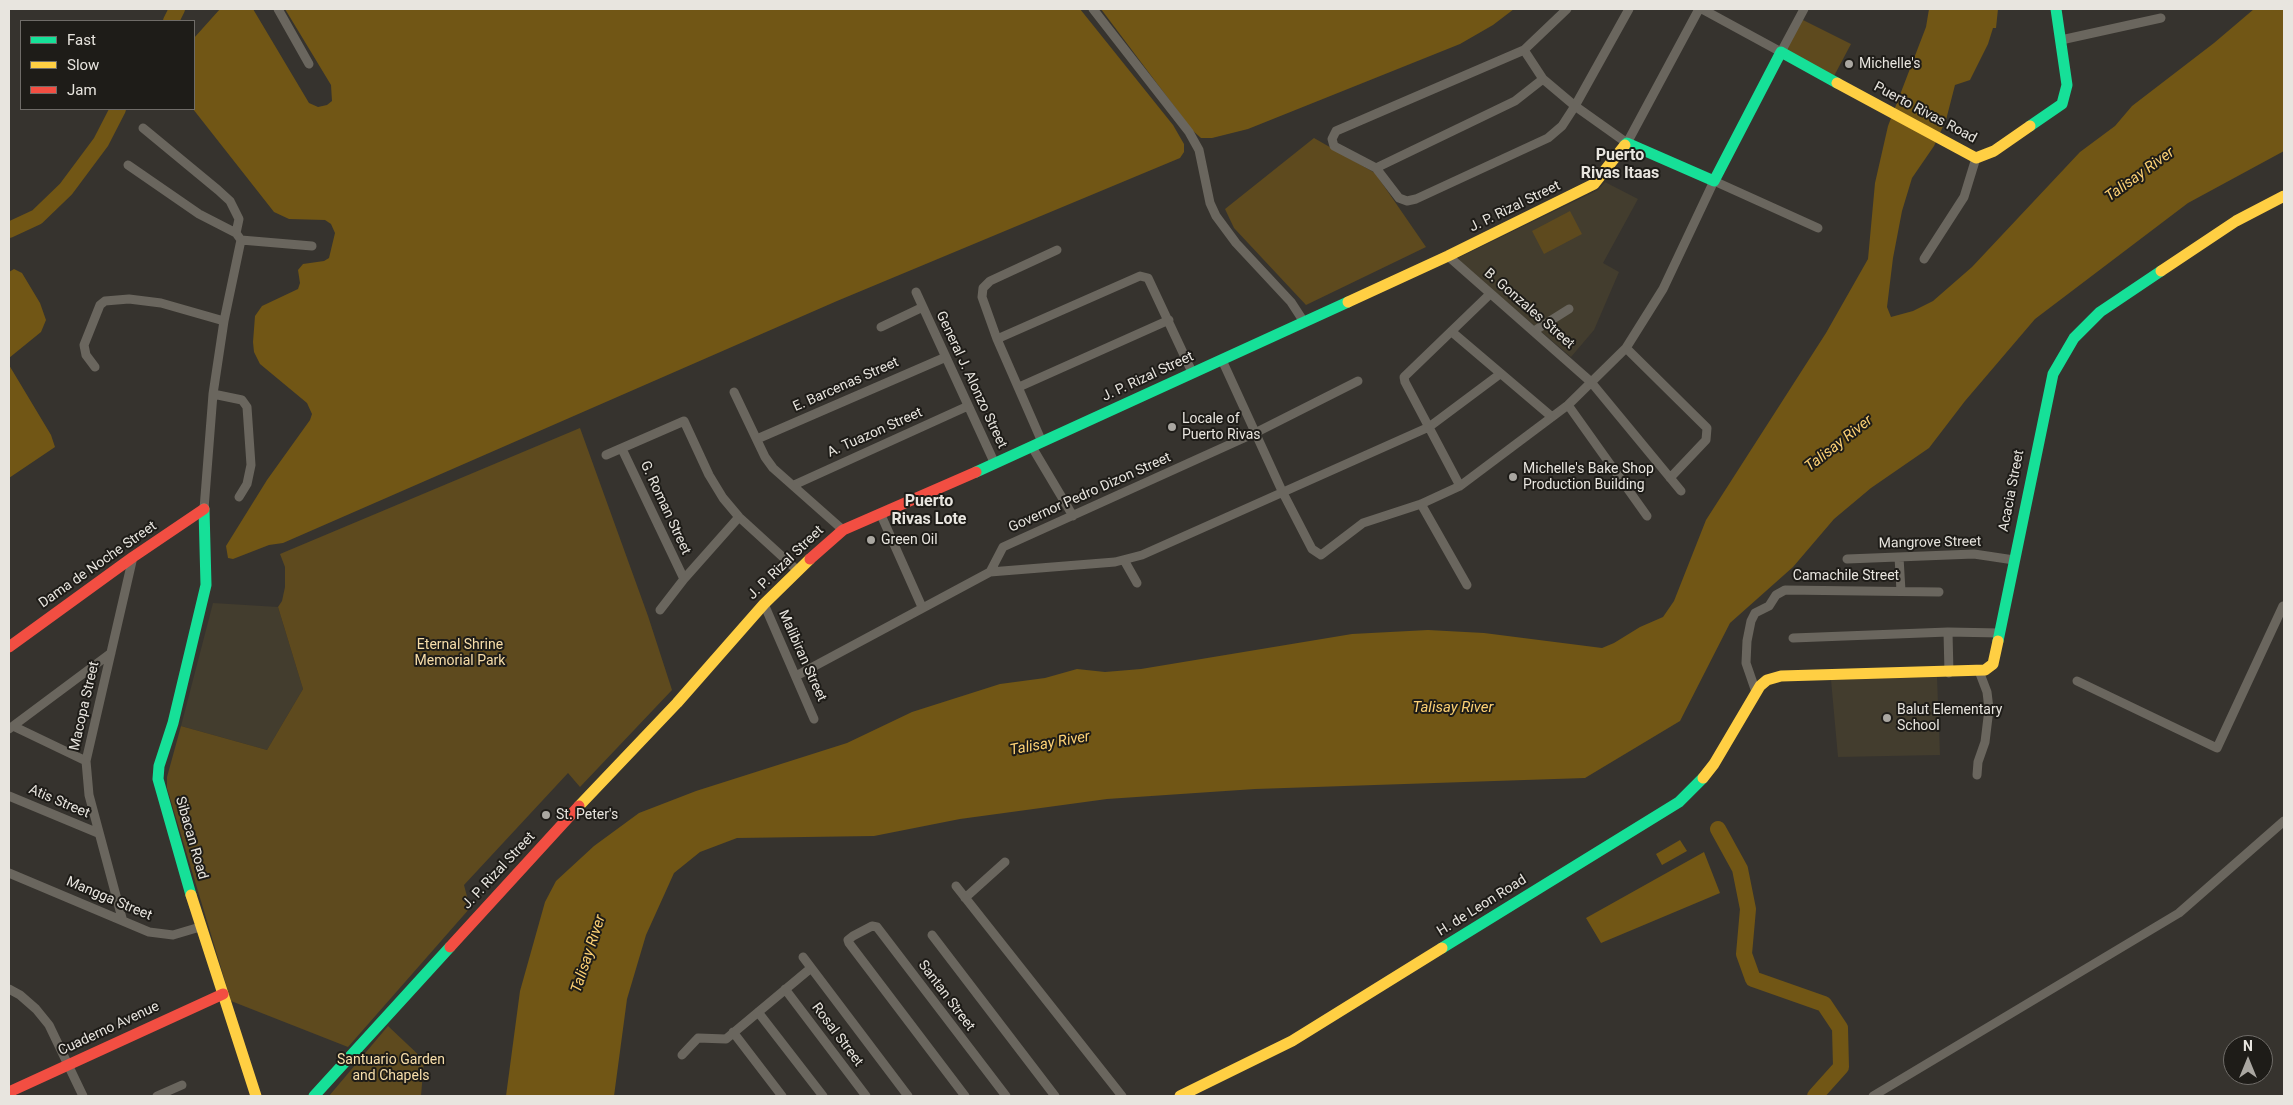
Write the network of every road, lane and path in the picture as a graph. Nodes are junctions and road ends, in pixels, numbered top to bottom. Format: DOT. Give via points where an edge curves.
graph roads {
  1 [pos="278,9"];
  2 [pos="1093,9"];
  3 [pos="1567,9"];
  4 [pos="1629,9"];
  5 [pos="1701,9"];
  6 [pos="1804,9"];
  7 [pos="2056,9"];
  8 [pos="2161,18"];
  9 [pos="2061,40"];
  10 [pos="1524,50"];
  11 [pos="1781,52"];
  12 [pos="309,64"];
  13 [pos="1543,79"];
  14 [pos="1575,106"];
  15 [pos="143,128"];
  16 [pos="1627,143"];
  17 [pos="1976,158"];
  18 [pos="128,165"];
  19 [pos="1376,168"];
  20 [pos="1714,182"];
  21 [pos="2284,196"];
  22 [pos="1818,228"];
  23 [pos="239,236"];
  24 [pos="312,246"];
  25 [pos="1058,250"];
  26 [pos="1448,256"];
  27 [pos="1924,259"];
  28 [pos="916,292"];
  29 [pos="1490,294"];
  30 [pos="923,307"];
  31 [pos="1569,308"];
  32 [pos="1169,320"];
  33 [pos="224,321"];
  34 [pos="1304,322"];
  35 [pos="881,327"];
  36 [pos="1534,331"];
  37 [pos="1452,332"];
  38 [pos="997,339"];
  39 [pos="1626,348"];
  40 [pos="946,357"];
  41 [pos="1222,360"];
  42 [pos="95,367"];
  43 [pos="1192,372"];
  44 [pos="1500,374"];
  45 [pos="1358,381"];
  46 [pos="1591,382"];
  47 [pos="1019,386"];
  48 [pos="734,392"];
  49 [pos="213,394"];
  50 [pos="1568,405"];
  51 [pos="968,406"];
  52 [pos="1552,417"];
  53 [pos="1429,427"];
  54 [pos="1255,433"];
  55 [pos="757,439"];
  56 [pos="1037,445"];
  57 [pos="622,449"];
  58 [pos="606,455"];
  59 [pos="995,464"];
  60 [pos="1670,478"];
  61 [pos="794,485"];
  62 [pos="1460,486"];
  63 [pos="1282,491"];
  64 [pos="1681,491"];
  65 [pos="239,497"];
  66 [pos="1421,504"];
  67 [pos="204,508"];
  68 [pos="881,515"];
  69 [pos="1073,516"];
  70 [pos="1647,516"];
  71 [pos="740,517"];
  72 [pos="843,530"];
  73 [pos="133,557"];
  74 [pos="1899,557"];
  75 [pos="1847,559"];
  76 [pos="1124,560"];
  77 [pos="2014,560"];
  78 [pos="798,570"];
  79 [pos="990,572"];
  80 [pos="684,580"];
  81 [pos="1138,583"];
  82 [pos="1467,585"];
  83 [pos="1901,590"];
  84 [pos="1939,592"];
  85 [pos="764,604"];
  86 [pos="2283,606"];
  87 [pos="922,607"];
  88 [pos="660,610"];
  89 [pos="1948,632"];
  90 [pos="2000,633"];
  91 [pos="1793,638"];
  92 [pos="9,647"];
  93 [pos="111,653"];
  94 [pos="1979,671"];
  95 [pos="1949,673"];
  96 [pos="796,676"];
  97 [pos="2077,681"];
  98 [pos="1756,692"];
  99 [pos="814,719"];
  100 [pos="11,727"];
  101 [pos="86,761"];
  102 [pos="1977,775"];
  103 [pos="9,796"];
  104 [pos="2284,822"];
  105 [pos="98,833"];
  106 [pos="1005,862"];
  107 [pos="9,873"];
  108 [pos="956,886"];
  109 [pos="965,898"];
  110 [pos="122,918"];
  111 [pos="200,926"];
  112 [pos="932,935"];
  113 [pos="803,958"];
  114 [pos="811,968"];
  115 [pos="9,989"];
  116 [pos="786,989"];
  117 [pos="223,994"];
  118 [pos="758,1012"];
  119 [pos="733,1032"];
  120 [pos="682,1055"];
  121 [pos="68,1065"];
  122 [pos="182,1085"];
  123 [pos="9,1092"];
  124 [pos="84,1096"];
  125 [pos="157,1096"];
  126 [pos="256,1096"];
  127 [pos="314,1096"];
  128 [pos="782,1096"];
  129 [pos="823,1096"];
  130 [pos="866,1096"];
  131 [pos="908,1096"];
  132 [pos="965,1096"];
  133 [pos="1006,1096"];
  134 [pos="1055,1096"];
  135 [pos="1122,1096"];
  136 [pos="1180,1096"];
  137 [pos="1874,1096"];
  1 -- 12 [label="street"];
  2 -- 34 [label="street" via="1189,132 1199,150 1210,203 1216,216 1236,243 1291,302"];
  3 -- 10 [label="street"];
  4 -- 14 [label="street"];
  5 -- 11 [label="street, Puerto Rivas Road"];
  5 -- 16 [label="street"];
  6 -- 11 [label="street"];
  7 -- 9 [label="street"];
  8 -- 9 [label="street"];
  9 -- 17 [label="street" via="2067,85 2062,104 1994,151"];
  10 -- 13 [label="street"];
  10 -- 19 [label="street" via="1336,132 1332,139 1334,146"];
  11 -- 17 [label="street, Puerto Rivas Road"];
  11 -- 20 [label="street"];
  13 -- 14 [label="street"];
  13 -- 19 [label="street" via="1515,101"];
  14 -- 16 [label="street"];
  14 -- 19 [label="street" via="1562,126 1548,138 1416,199 1407,201 1399,198"];
  15 -- 23 [label="street" via="230,201 239,219"];
  16 -- 20 [label="street"];
  16 -- 26 [label="street, J. P. Rizal Street" via="1594,184"];
  17 -- 27 [label="street" via="1964,198"];
  18 -- 23 [label="street" via="199,214"];
  20 -- 22 [label="street"];
  20 -- 39 [label="street" via="1663,289"];
  21 -- 77 [label="street, Acacia Street" via="2236,221 2100,312 2074,338 2053,374"];
  23 -- 24 [label="street"];
  23 -- 33 [label="street"];
  25 -- 38 [label="street" via="990,281 983,288 982,298"];
  26 -- 29 [label="street, B. Gonzales Street"];
  26 -- 34 [label="street, J. P. Rizal Street"];
  28 -- 30 [label="street, General J. Alonzo Street"];
  29 -- 36 [label="street, B. Gonzales Street"];
  29 -- 37 [label="street"];
  30 -- 35 [label="street, General J. Alonzo Street"];
  30 -- 40 [label="street, General J. Alonzo Street"];
  31 -- 36 [label="street"];
  32 -- 38 [label="street" via="1148,278 1140,276"];
  32 -- 43 [label="street"];
  32 -- 47 [label="street"];
  33 -- 42 [label="street" via="161,303 129,299 105,301 100,305 84,345 86,355"];
  33 -- 49 [label="street"];
  34 -- 41 [label="street, J. P. Rizal Street"];
  36 -- 46 [label="street, B. Gonzales Street"];
  37 -- 44 [label="street"];
  37 -- 53 [label="street" via="1404,377"];
  38 -- 47 [label="street"];
  39 -- 46 [label="street"];
  39 -- 60 [label="street" via="1707,428 1706,440"];
  40 -- 51 [label="street, General J. Alonzo Street"];
  40 -- 55 [label="street, E. Barcenas Street"];
  41 -- 43 [label="street, J. P. Rizal Street"];
  41 -- 54 [label="street"];
  43 -- 56 [label="street, J. P. Rizal Street"];
  44 -- 52 [label="street"];
  44 -- 53 [label="street"];
  45 -- 54 [label="street, Governor Pedro Dizon Street"];
  46 -- 50 [label="street"];
  46 -- 60 [label="street, B. Gonzales Street"];
  47 -- 56 [label="street"];
  48 -- 55 [label="street"];
  49 -- 65 [label="street" via="239,399 247,407 251,465 247,484"];
  49 -- 67 [label="street"];
  50 -- 52 [label="street"];
  50 -- 70 [label="street"];
  51 -- 59 [label="street, General J. Alonzo Street"];
  51 -- 61 [label="street, A. Tuazon Street"];
  52 -- 62 [label="street"];
  53 -- 62 [label="street"];
  53 -- 63 [label="street"];
  54 -- 63 [label="street"];
  54 -- 69 [label="street, Governor Pedro Dizon Street"];
  55 -- 61 [label="street" via="764,457"];
  56 -- 59 [label="street, J. P. Rizal Street"];
  56 -- 69 [label="street"];
  57 -- 58 [label="street"];
  57 -- 71 [label="street" via="684,421 723,498"];
  57 -- 80 [label="street, G. Roman Street"];
  59 -- 68 [label="street, J. P. Rizal Street"];
  60 -- 64 [label="street, B. Gonzales Street"];
  61 -- 72 [label="street"];
  62 -- 66 [label="street"];
  63 -- 66 [label="street" via="1312,549 1321,555 1363,523"];
  63 -- 76 [label="street"];
  66 -- 82 [label="street"];
  67 -- 73 [label="street, Dama de Noche Street"];
  67 -- 111 [label="street, Sibacan Road" via="206,585 158,779"];
  68 -- 72 [label="street, J. P. Rizal Street"];
  68 -- 87 [label="street"];
  69 -- 79 [label="street, Governor Pedro Dizon Street" via="1003,547"];
  71 -- 78 [label="street"];
  71 -- 80 [label="street"];
  72 -- 78 [label="street, J. P. Rizal Street"];
  73 -- 92 [label="street, Dama de Noche Street"];
  73 -- 93 [label="street, Macopa Street"];
  74 -- 75 [label="street, Mangrove Street"];
  74 -- 77 [label="street, Mangrove Street" via="1974,554"];
  74 -- 83 [label="street"];
  76 -- 79 [label="street"];
  76 -- 81 [label="street"];
  77 -- 90 [label="street, Acacia Street"];
  78 -- 85 [label="street, J. P. Rizal Street"];
  79 -- 87 [label="street"];
  80 -- 88 [label="street"];
  83 -- 84 [label="street, Camachile Street"];
  83 -- 98 [label="street, Camachile Street" via="1780,592 1769,606 1755,612 1750,621 1746,663"];
  85 -- 96 [label="street, Malibiran Street"];
  85 -- 127 [label="street, J. P. Rizal Street" via="677,703 595,788"];
  86 -- 97 [label="street" via="2217,748"];
  87 -- 96 [label="street"];
  89 -- 90 [label="street"];
  89 -- 91 [label="street"];
  89 -- 95 [label="street"];
  90 -- 94 [label="street, Acacia Street" via="1993,664"];
  93 -- 100 [label="street"];
  93 -- 101 [label="street, Macopa Street"];
  94 -- 95 [label="street"];
  94 -- 102 [label="street" via="1989,709"];
  95 -- 98 [label="street" via="1780,676 1767,680"];
  96 -- 99 [label="street, Malibiran Street"];
  98 -- 136 [label="street, H. de Leon Road" via="1714,764 1679,802 1292,1041"];
  100 -- 101 [label="street"];
  101 -- 105 [label="street, Macopa Street" via="89,795"];
  103 -- 105 [label="street, Atis Street"];
  104 -- 137 [label="street" via="2179,913"];
  105 -- 110 [label="street, Macopa Street"];
  106 -- 109 [label="street"];
  107 -- 110 [label="street, Mangga Street"];
  108 -- 109 [label="street"];
  109 -- 135 [label="street"];
  110 -- 111 [label="street, Mangga Street" via="161,935 173,935"];
  111 -- 117 [label="street, Sibacan Road"];
  112 -- 134 [label="street"];
  113 -- 114 [label="street"];
  114 -- 116 [label="street"];
  114 -- 131 [label="street"];
  115 -- 121 [label="street" via="26,999 49,1026"];
  116 -- 118 [label="street"];
  116 -- 130 [label="street, Rosal Street"];
  117 -- 121 [label="street, Cuaderno Avenue"];
  117 -- 126 [label="street, Sibacan Road"];
  118 -- 119 [label="street"];
  118 -- 129 [label="street"];
  119 -- 120 [label="street" via="724,1040 698,1038"];
  119 -- 128 [label="street"];
  121 -- 123 [label="street, Cuaderno Avenue"];
  121 -- 124 [label="street"];
  122 -- 125 [label="street"];
  132 -- 133 [label="street, Santan Street" via="848,940 872,926 877,927"];
}
